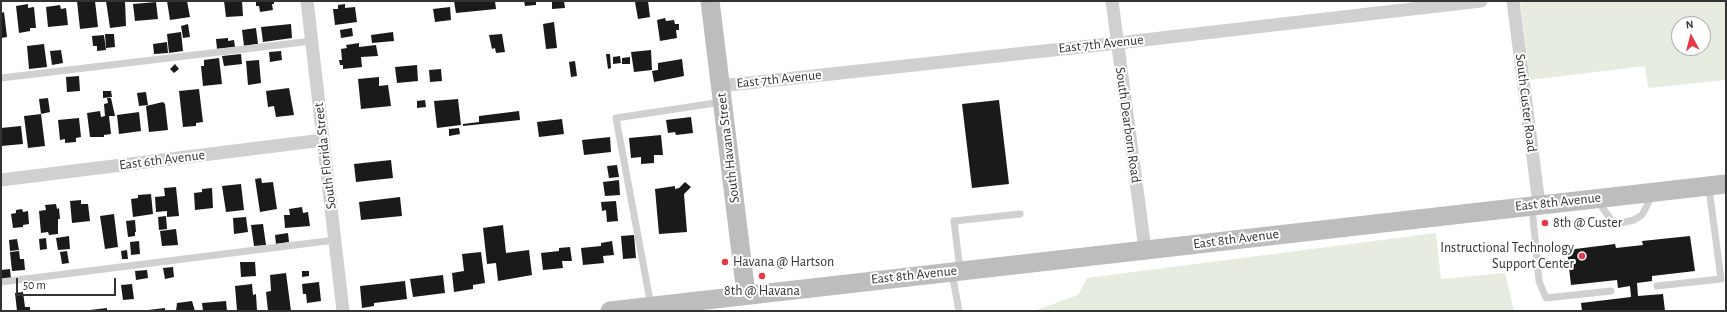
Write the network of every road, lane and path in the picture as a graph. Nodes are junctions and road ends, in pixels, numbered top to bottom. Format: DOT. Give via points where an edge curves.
graph roads {
  1 [pos="307,1"];
  2 [pos="710,1"];
  3 [pos="1112,1"];
  4 [pos="1481,1"];
  5 [pos="1513,1"];
  6 [pos="312,41"];
  7 [pos="1118,43"];
  8 [pos="1,78"];
  9 [pos="721,94"];
  10 [pos="323,140"];
  11 [pos="1,180"];
  12 [pos="1717,184"];
  13 [pos="1655,191"];
  14 [pos="1596,198"];
  15 [pos="1535,204"];
  16 [pos="1020,214"];
  17 [pos="335,240"];
  18 [pos="1145,249"];
  19 [pos="956,270"];
  20 [pos="1,282"];
  21 [pos="1657,286"];
  22 [pos="1611,291"];
  23 [pos="746,294"];
  24 [pos="651,306"];
  25 [pos="343,311"];
  26 [pos="610,311"];
  27 [pos="958,311"];
  1 -- 6 [label="street, South Florida Street"];
  2 -- 9 [label="street, South Havana Street"];
  3 -- 7 [label="street, South Dearborn Road"];
  4 -- 7 [label="street, East 7th Avenue"];
  5 -- 15 [label="street, South Custer Road"];
  6 -- 8 [label="lane"];
  6 -- 10 [label="street, South Florida Street"];
  7 -- 9 [label="street, East 7th Avenue"];
  7 -- 18 [label="street, South Dearborn Road"];
  9 -- 23 [label="street, South Havana Street"];
  9 -- 24 [label="lane" via="616,118"];
  10 -- 11 [label="street, East 6th Avenue"];
  10 -- 17 [label="street, South Florida Street"];
  12 -- 13 [label="street, East 8th Avenue"];
  12 -- 21 [label="lane" via="1721,279"];
  13 -- 14 [label="street, East 8th Avenue"];
  13 -- 14 [label="lane" via="1642,215 1621,223 1611,220"];
  14 -- 15 [label="street, East 8th Avenue"];
  15 -- 18 [label="street, East 8th Avenue"];
  15 -- 22 [label="lane" via="1539,281 1546,298"];
  16 -- 19 [label="lane" via="954,222"];
  17 -- 20 [label="lane"];
  17 -- 25 [label="street, South Florida Street"];
  18 -- 19 [label="street, East 8th Avenue"];
  19 -- 23 [label="street, East 8th Avenue"];
  19 -- 27 [label="lane"];
  23 -- 24 [label="street, East 8th Avenue"];
  24 -- 26 [label="street, East 8th Avenue"];
}
